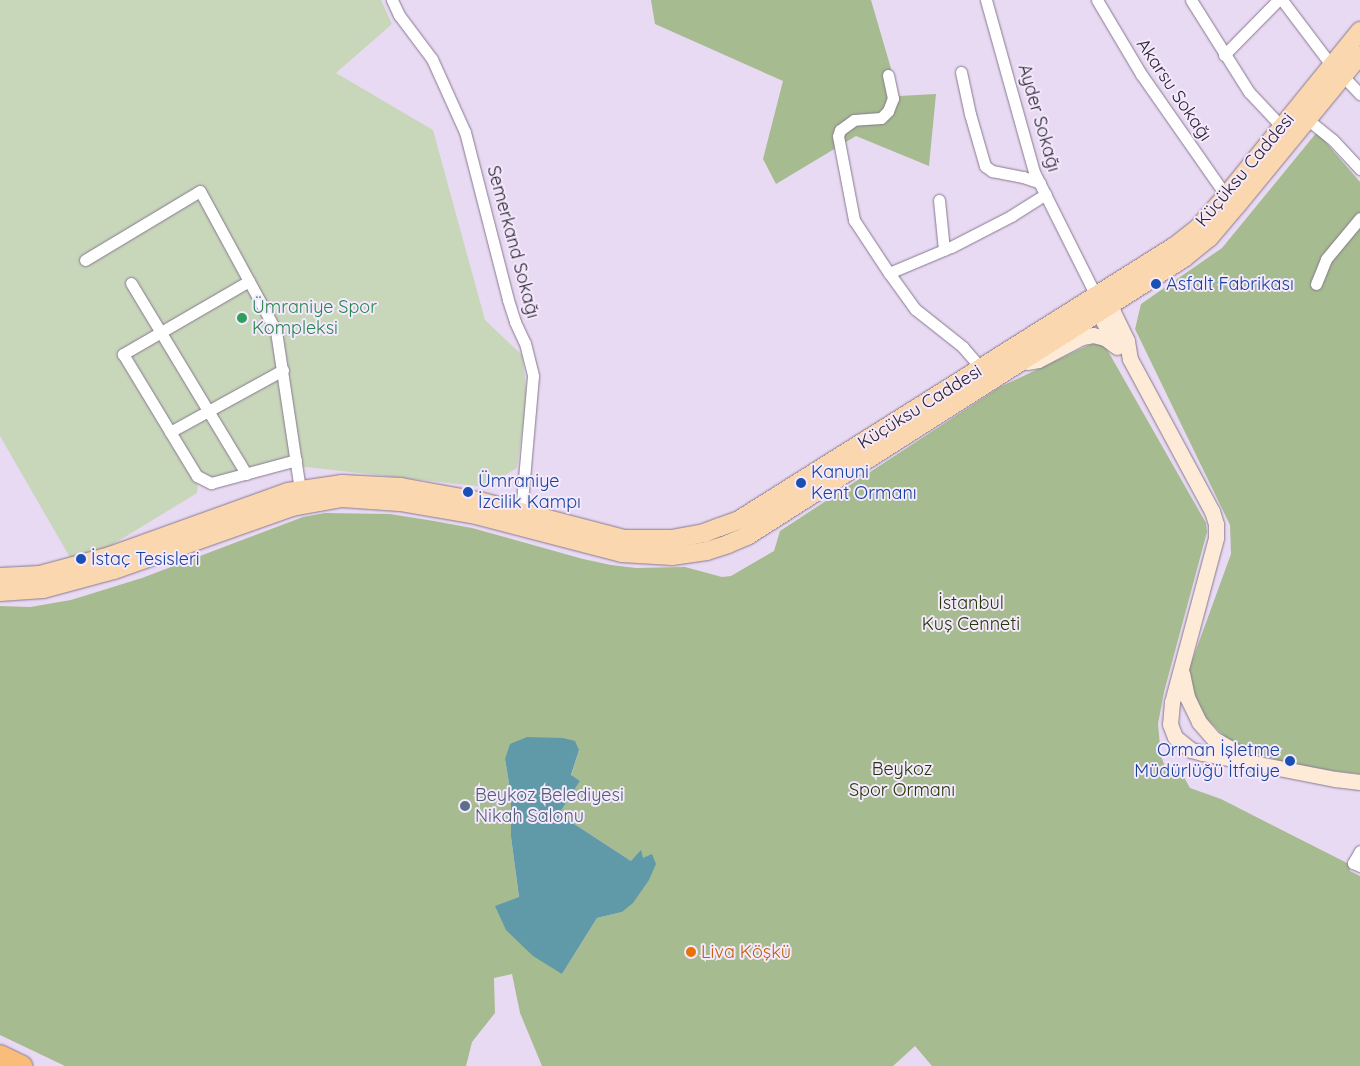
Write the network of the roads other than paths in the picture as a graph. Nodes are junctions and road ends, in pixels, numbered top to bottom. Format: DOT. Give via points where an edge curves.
graph roads {
  1 [pos="392,0"];
  2 [pos="986,0"];
  3 [pos="1097,0"];
  4 [pos="1191,0"];
  5 [pos="1278,0"];
  6 [pos="1282,0"];
  7 [pos="1360,32"];
  8 [pos="1224,55"];
  9 [pos="1360,55"];
  10 [pos="1337,71"];
  11 [pos="961,72"];
  12 [pos="888,74"];
  13 [pos="1360,94"];
  14 [pos="1301,115"];
  15 [pos="1288,131"];
  16 [pos="1360,168"];
  17 [pos="1040,183"];
  18 [pos="1046,194"];
  19 [pos="1226,196"];
  20 [pos="938,200"];
  21 [pos="1360,218"];
  22 [pos="944,250"];
  23 [pos="85,260"];
  24 [pos="889,273"];
  25 [pos="248,281"];
  26 [pos="131,283"];
  27 [pos="1316,284"];
  28 [pos="1135,289"];
  29 [pos="1100,302"];
  30 [pos="160,333"];
  31 [pos="1122,344"];
  32 [pos="1015,364"];
  33 [pos="981,368"];
  34 [pos="283,370"];
  35 [pos="934,406"];
  36 [pos="209,411"];
  37 [pos="170,432"];
  38 [pos="296,460"];
  39 [pos="246,474"];
  40 [pos="302,497"];
  41 [pos="520,519"];
  42 [pos="0,576"];
  43 [pos="26,583"];
  44 [pos="0,592"];
  45 [pos="1181,670"];
  46 [pos="1199,722"];
  47 [pos="1175,737"];
  48 [pos="1261,764"];
  49 [pos="1360,782"];
  50 [pos="1360,851"];
  51 [pos="1357,864"];
  52 [pos="0,1055"];
  53 [pos="23,1066"];
  1 -- 41 [label="street, Semerkand Sokağı" via="399,15 432,59 465,132 510,307 534,376"];
  2 -- 17 [label="street, Ayder Sokağı" via="1021,131"];
  3 -- 19 [label="street, Akarsu Sokağı" via="1141,74"];
  4 -- 8 [label="street"];
  5 -- 8 [label="street"];
  6 -- 10 [label="street"];
  7 -- 10 [label="main road, Küçüksu Caddesi"];
  8 -- 15 [label="street" via="1249,92"];
  9 -- 10 [label="main road, Küçüksu Caddesi"];
  10 -- 13 [label="street"];
  10 -- 14 [label="main road, Küçüksu Caddesi"];
  11 -- 17 [label="street" via="985,166 992,171"];
  12 -- 24 [label="street" via="893,98 888,111 881,118 854,120 840,130 838,136 854,220"];
  14 -- 15 [label="main road, Küçüksu Caddesi"];
  14 -- 16 [label="street" via="1333,140"];
  15 -- 19 [label="main road, Küçüksu Caddesi"];
  15 -- 28 [label="main road, Küçüksu Caddesi" via="1209,238"];
  17 -- 18 [label="street, Ayder Sokağı"];
  18 -- 22 [label="street"];
  18 -- 29 [label="street, Ayder Sokağı"];
  19 -- 29 [label="main road, Küçüksu Caddesi" via="1199,227 1160,256 1156,267"];
  20 -- 22 [label="street"];
  21 -- 27 [label="street" via="1326,259"];
  22 -- 24 [label="street"];
  23 -- 25 [label="street" via="200,191"];
  24 -- 33 [label="street" via="915,309 963,347"];
  25 -- 30 [label="street"];
  25 -- 34 [label="street" via="276,331"];
  26 -- 30 [label="street"];
  28 -- 29 [label="main road, Küçüksu Caddesi"];
  28 -- 31 [label="street" via="1123,320"];
  29 -- 31 [label="street" via="1113,312"];
  29 -- 32 [label="main road, Küçüksu Caddesi"];
  29 -- 33 [label="main road, Küçüksu Caddesi"];
  30 -- 36 [label="street"];
  30 -- 37 [label="street" via="123,354"];
  31 -- 32 [label="street" via="1093,335 1038,360"];
  31 -- 45 [label="street" via="1216,524 1216,538"];
  32 -- 35 [label="main road, Küçüksu Caddesi"];
  33 -- 35 [label="main road, Küçüksu Caddesi"];
  34 -- 36 [label="street"];
  34 -- 38 [label="street"];
  35 -- 41 [label="main road, Küçüksu Caddesi" via="747,536 707,551 672,556 622,553 601,540"];
  36 -- 37 [label="street"];
  36 -- 39 [label="street"];
  37 -- 39 [label="street" via="197,476 211,483"];
  38 -- 39 [label="street"];
  38 -- 40 [label="street"];
  40 -- 41 [label="main road, Küçüksu Caddesi" via="400,502"];
  40 -- 43 [label="main road, Küçüksu Caddesi" via="114,570 43,589"];
  42 -- 43 [label="main road, Küçüksu Caddesi"];
  43 -- 44 [label="main road, Küçüksu Caddesi"];
  45 -- 46 [label="street" via="1187,697"];
  45 -- 47 [label="street" via="1170,724"];
  46 -- 47 [label="street" via="1201,732 1197,739 1189,743"];
  46 -- 48 [label="street" via="1214,739"];
  47 -- 48 [label="street" via="1191,750"];
  48 -- 49 [label="street"];
  50 -- 51 [label="street"];
  52 -- 53 [label="highway"];
}
